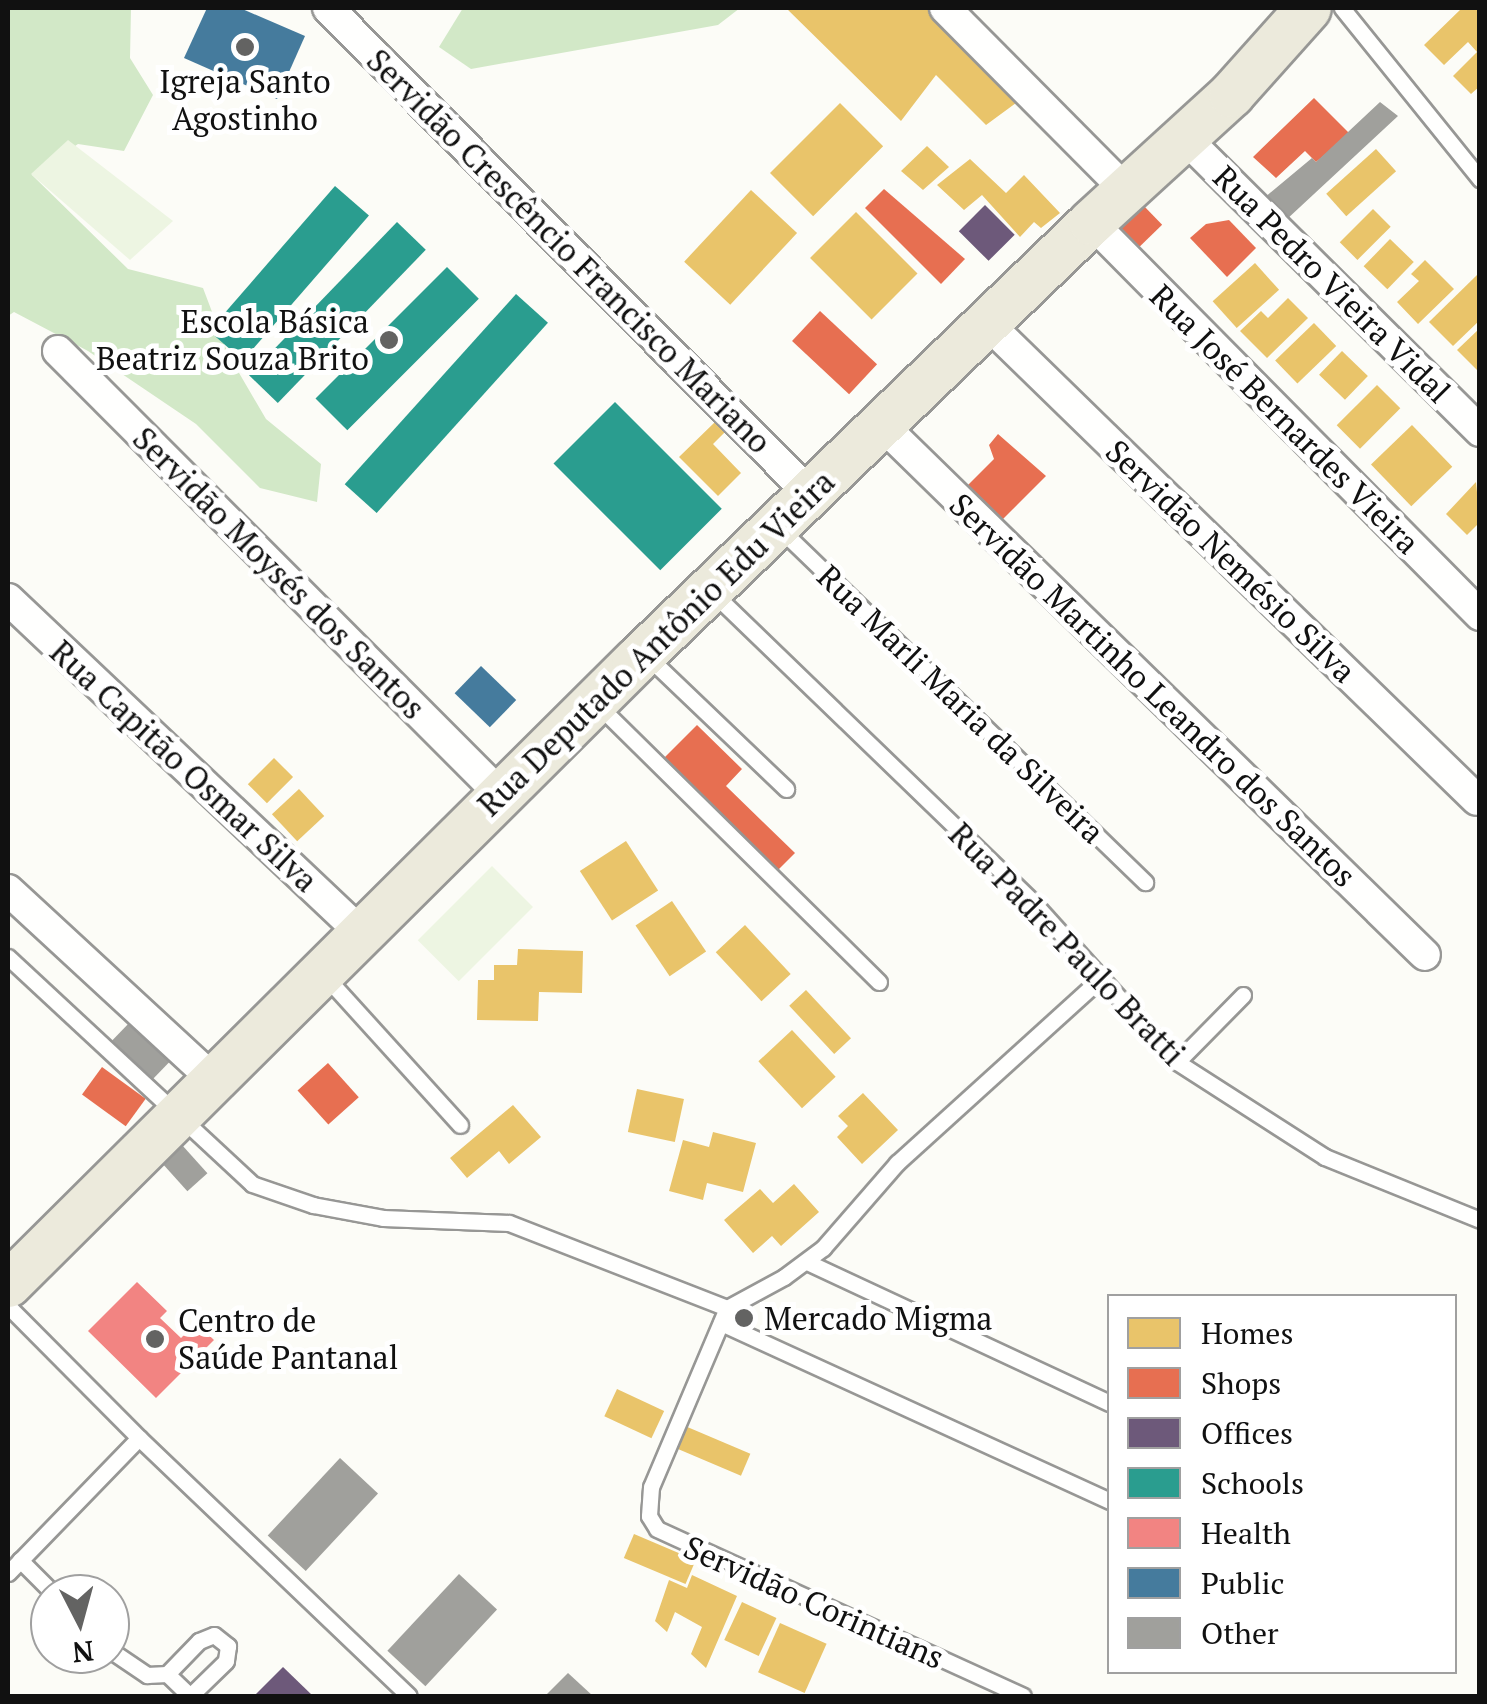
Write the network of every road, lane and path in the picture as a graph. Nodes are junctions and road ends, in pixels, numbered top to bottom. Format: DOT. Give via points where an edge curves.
graph roads {
  1 [pos="328,8"];
  2 [pos="946,8"];
  3 [pos="1308,8"];
  4 [pos="1342,8"];
  5 [pos="1185,138"];
  6 [pos="1480,179"];
  7 [pos="1126,190"];
  8 [pos="1091,222"];
  9 [pos="986,322"];
  10 [pos="58,351"];
  11 [pos="881,424"];
  12 [pos="1480,431"];
  13 [pos="810,494"];
  14 [pos="777,526"];
  15 [pos="710,590"];
  16 [pos="8,599"];
  17 [pos="1480,616"];
  18 [pos="643,652"];
  19 [pos="594,701"];
  20 [pos="786,789"];
  21 [pos="500,794"];
  22 [pos="1477,800"];
  23 [pos="1145,882"];
  24 [pos="8,890"];
  25 [pos="361,932"];
  26 [pos="1425,955"];
  27 [pos="8,957"];
  28 [pos="321,972"];
  29 [pos="1103,976"];
  30 [pos="879,982"];
  31 [pos="1243,995"];
  32 [pos="1176,1062"];
  33 [pos="213,1079"];
  34 [pos="177,1116"];
  35 [pos="460,1125"];
  36 [pos="1480,1220"];
  37 [pos="806,1262"];
  38 [pos="8,1284"];
  39 [pos="8,1306"];
  40 [pos="724,1315"];
  41 [pos="1107,1402"];
  42 [pos="139,1438"];
  43 [pos="1107,1500"];
  44 [pos="20,1560"];
  45 [pos="8,1573"];
  46 [pos="34,1574"];
  47 [pos="130,1664"];
  48 [pos="167,1674"];
  49 [pos="408,1696"];
  50 [pos="1023,1696"];
  1 -- 13 [label="street, Servidão Crescêncio Francisco Mariano"];
  2 -- 7 [label="street"];
  3 -- 5 [label="main road, Rua Deputado Antônio Edu Vieira"];
  4 -- 6 [label="lane"];
  5 -- 7 [label="main road, Rua Deputado Antônio Edu Vieira"];
  5 -- 12 [label="street, Rua Pedro Vieira Vidal"];
  7 -- 8 [label="main road, Rua Deputado Antônio Edu Vieira"];
  8 -- 9 [label="main road, Rua Deputado Antônio Edu Vieira"];
  8 -- 17 [label="street, Rua José Bernardes Vieira"];
  9 -- 11 [label="main road, Rua Deputado Antônio Edu Vieira"];
  9 -- 22 [label="street, Servidão Nemésio Silva"];
  10 -- 21 [label="street, Servidão Moysés dos Santos"];
  11 -- 13 [label="main road, Rua Deputado Antônio Edu Vieira"];
  11 -- 26 [label="street, Servidão Martinho Leandro dos Santos"];
  13 -- 14 [label="main road, Rua Deputado Antônio Edu Vieira"];
  14 -- 15 [label="main road, Rua Deputado Antônio Edu Vieira"];
  14 -- 23 [label="lane, Rua Marli Maria da Silveira"];
  15 -- 18 [label="main road, Rua Deputado Antônio Edu Vieira"];
  15 -- 29 [label="lane, Rua Padre Paulo Bratti"];
  16 -- 25 [label="street, Rua Capitão Osmar Silva"];
  18 -- 19 [label="main road, Rua Deputado Antônio Edu Vieira"];
  18 -- 20 [label="lane"];
  19 -- 21 [label="main road, Rua Deputado Antônio Edu Vieira"];
  19 -- 30 [label="lane"];
  21 -- 25 [label="main road, Rua Deputado Antônio Edu Vieira"];
  24 -- 33 [label="street"];
  25 -- 28 [label="main road, Rua Deputado Antônio Edu Vieira"];
  27 -- 34 [label="lane"];
  28 -- 33 [label="main road, Rua Deputado Antônio Edu Vieira"];
  28 -- 35 [label="lane"];
  29 -- 32 [label="lane, Rua Padre Paulo Bratti"];
  29 -- 37 [label="lane" via="897,1163"];
  31 -- 32 [label="lane"];
  32 -- 36 [label="lane, Rua Padre Paulo Bratti" via="1325,1157"];
  33 -- 34 [label="main road, Rua Deputado Antônio Edu Vieira"];
  34 -- 38 [label="main road, Rua Deputado Antônio Edu Vieira"];
  34 -- 40 [label="lane" via="227,1164 274,1193 383,1218 509,1223"];
  37 -- 40 [label="lane"];
  37 -- 41 [label="lane"];
  39 -- 42 [label="lane"];
  40 -- 43 [label="lane"];
  40 -- 50 [label="lane, Servidão Corintians" via="651,1487 649,1516 657,1529"];
  42 -- 44 [label="lane"];
  42 -- 49 [label="lane"];
  44 -- 45 [label="lane"];
  44 -- 46 [label="lane"];
  47 -- 48 [label="lane" via="147,1675"];
}
